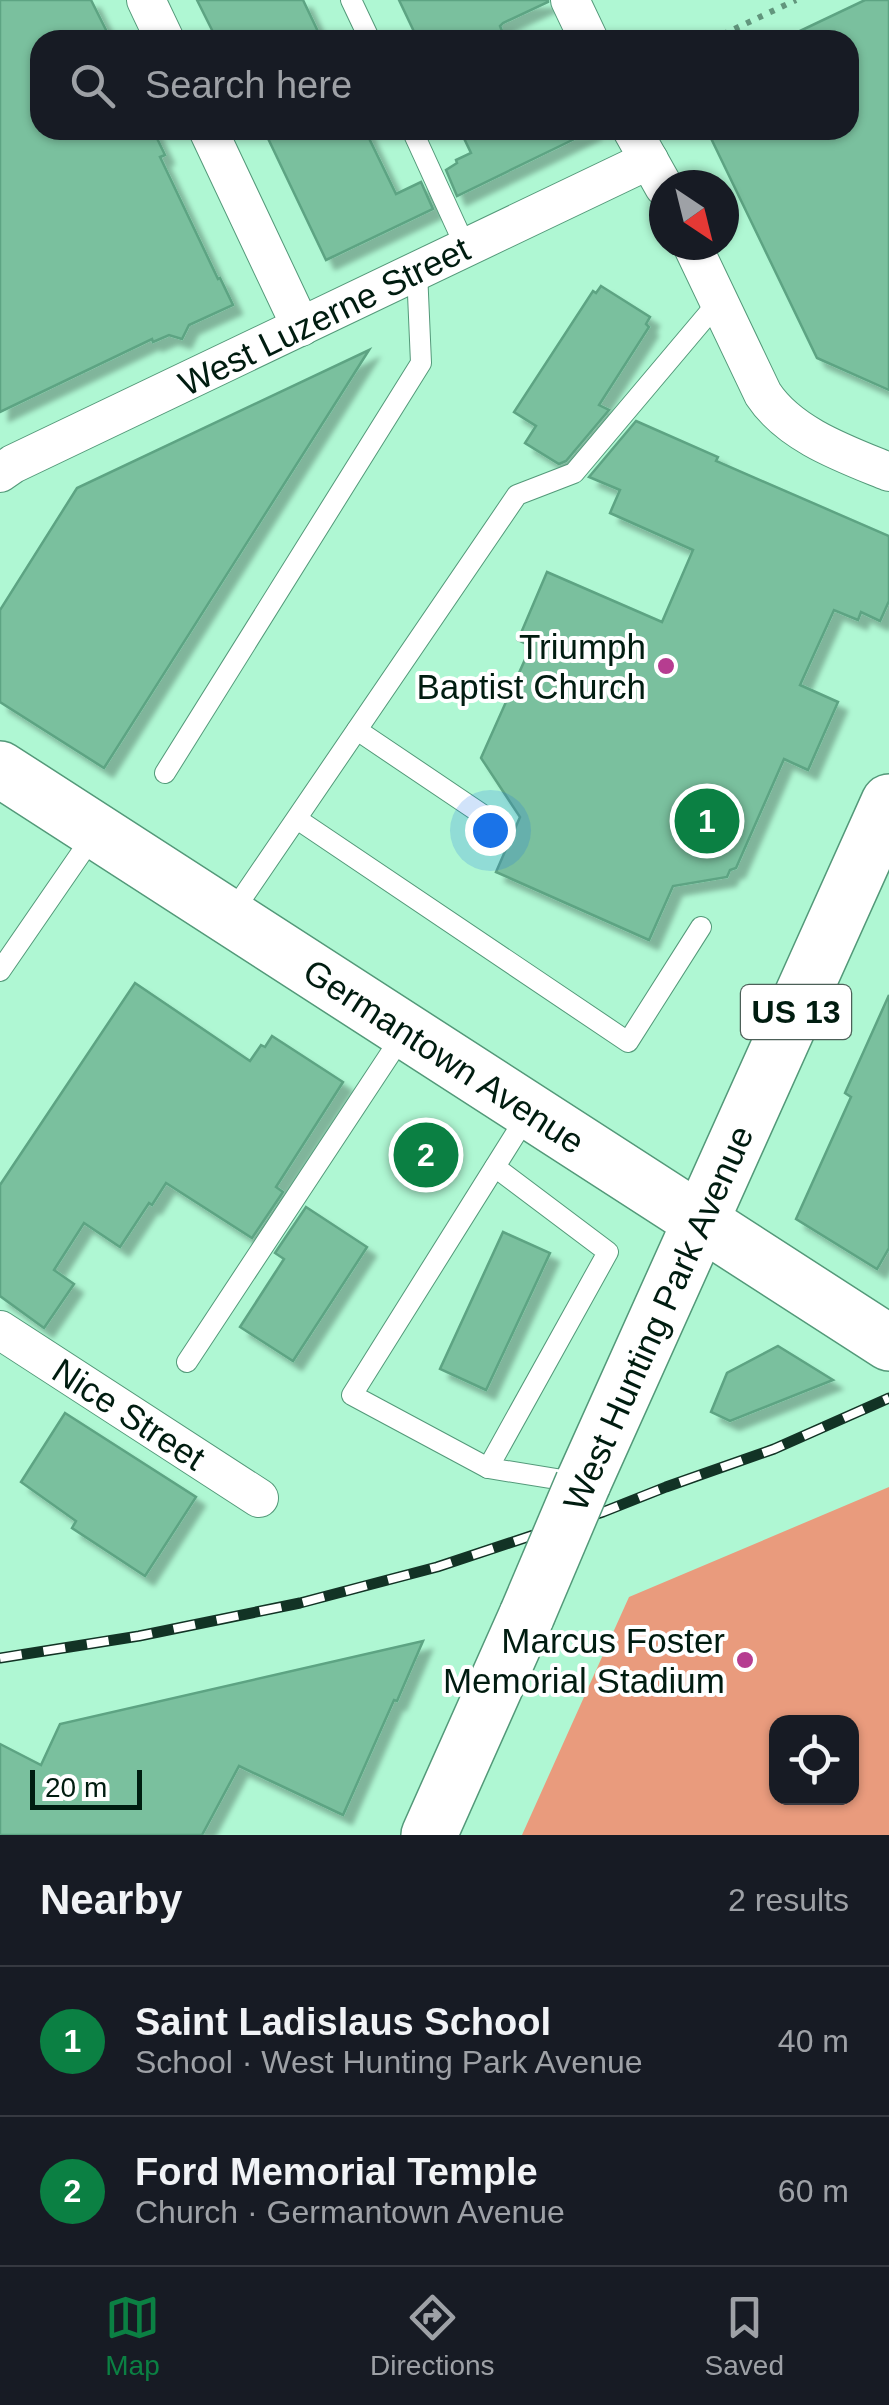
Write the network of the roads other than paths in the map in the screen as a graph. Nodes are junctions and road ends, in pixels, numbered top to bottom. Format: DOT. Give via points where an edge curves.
graph roads {
  1 [pos="146,0"];
  2 [pos="352,0"];
  3 [pos="570,0"];
  4 [pos="160,30"];
  5 [pos="366,30"];
  6 [pos="584,30"];
  7 [pos="213,140"];
  8 [pos="417,140"];
  9 [pos="648,159"];
  10 [pos="466,248"];
  11 [pos="699,260"];
  12 [pos="417,272"];
  13 [pos="719,301"];
  14 [pos="301,327"];
  15 [pos="889,472"];
  16 [pos="0,473"];
  17 [pos="357,730"];
  18 [pos="0,770"];
  19 [pos="165,773"];
  20 [pos="889,802"];
  21 [pos="296,819"];
  22 [pos="490,819"];
  23 [pos="96,832"];
  24 [pos="229,917"];
  25 [pos="701,927"];
  26 [pos="0,970"];
  27 [pos="405,1031"];
  28 [pos="530,1111"];
  29 [pos="495,1167"];
  30 [pos="702,1222"];
  31 [pos="0,1330"];
  32 [pos="889,1343"];
  33 [pos="187,1362"];
  34 [pos="488,1468"];
  35 [pos="583,1483"];
  36 [pos="259,1498"];
  37 [pos="429,1835"];
  1 -- 4 [label="street"];
  2 -- 5 [label="lane"];
  3 -- 6 [label="street"];
  7 -- 14 [label="street"];
  8 -- 10 [label="lane"];
  9 -- 10 [label="street, West Luzerne Street"];
  10 -- 12 [label="street, West Luzerne Street"];
  11 -- 13 [label="street"];
  12 -- 14 [label="street, West Luzerne Street"];
  12 -- 19 [label="lane" via="420,363"];
  13 -- 15 [label="street" via="763,394 781,417"];
  13 -- 17 [label="lane" via="574,472 517,496"];
  14 -- 16 [label="street, West Luzerne Street"];
  17 -- 21 [label="lane"];
  17 -- 22 [label="lane"];
  18 -- 23 [label="main road, Germantown Avenue"];
  20 -- 30 [label="main road, West Hunting Park Avenue / US 13"];
  21 -- 24 [label="lane"];
  21 -- 25 [label="lane" via="628,1042"];
  23 -- 24 [label="main road, Germantown Avenue"];
  23 -- 26 [label="lane"];
  24 -- 27 [label="main road, Germantown Avenue"];
  27 -- 28 [label="main road, Germantown Avenue"];
  27 -- 33 [label="lane"];
  28 -- 29 [label="lane"];
  28 -- 30 [label="main road, Germantown Avenue"];
  29 -- 34 [label="lane" via="608,1252"];
  29 -- 34 [label="lane" via="352,1394"];
  30 -- 32 [label="main road, Germantown Avenue"];
  30 -- 35 [label="main road, West Hunting Park Avenue / US 13"];
  31 -- 36 [label="street, Nice Street"];
  34 -- 35 [label="lane"];
  35 -- 37 [label="main road, West Hunting Park Avenue / US 13, bridge"];
}
